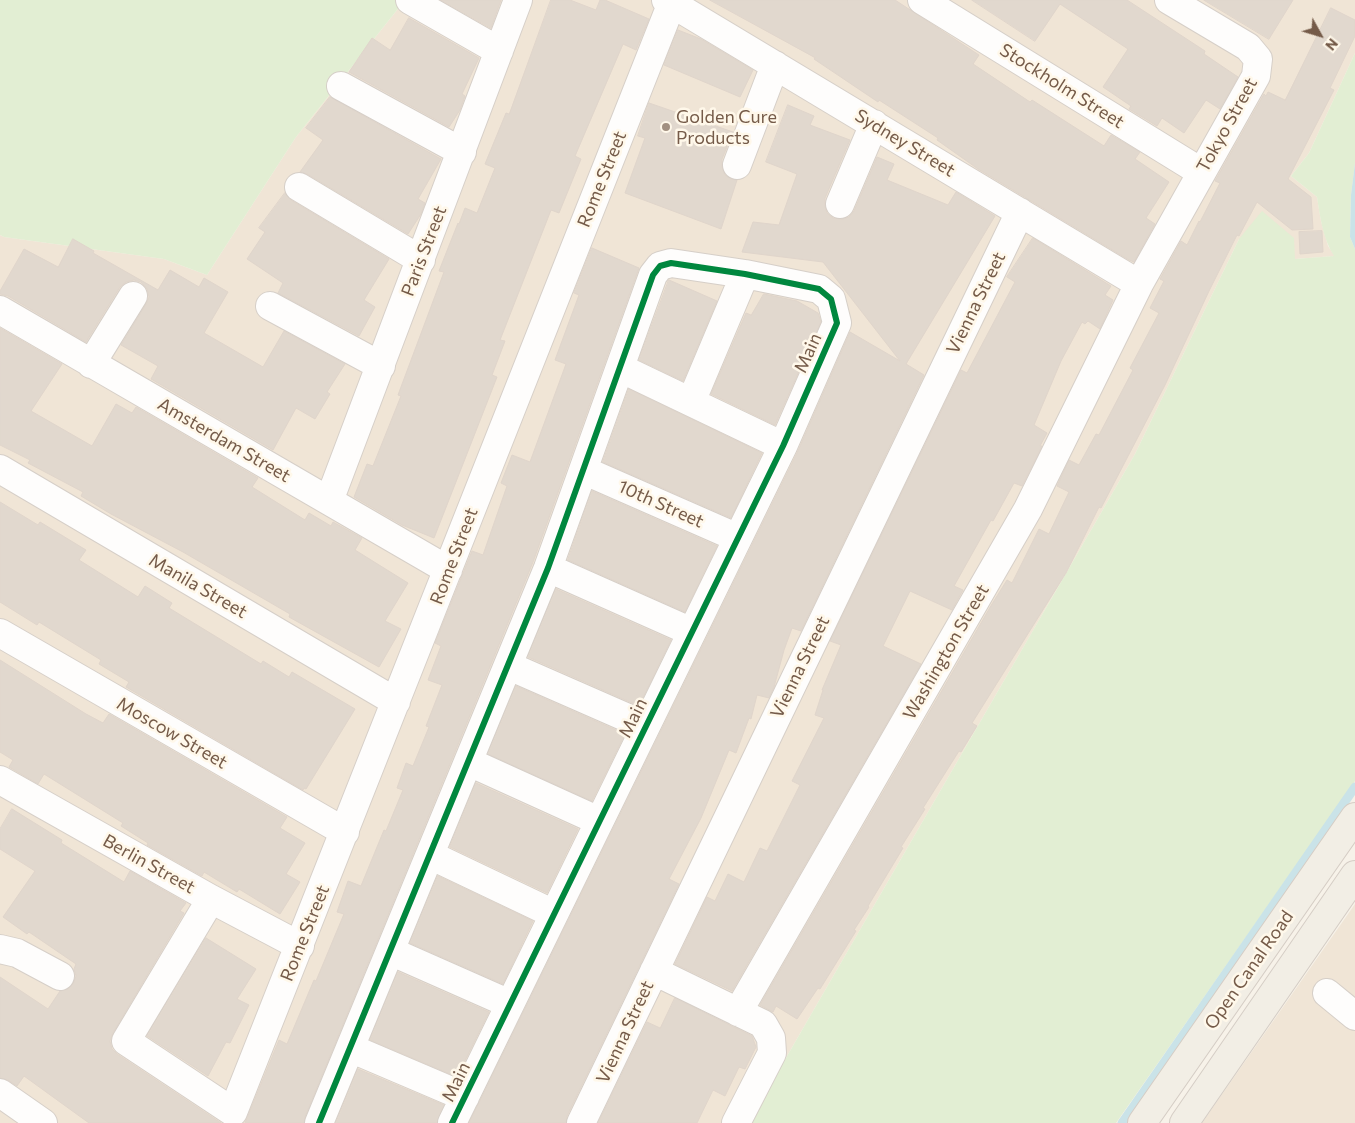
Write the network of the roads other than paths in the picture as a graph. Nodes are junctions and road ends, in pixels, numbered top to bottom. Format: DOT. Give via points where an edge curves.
graph roads {
  1 [pos="410,0"];
  2 [pos="518,0"];
  3 [pos="922,0"];
  4 [pos="1169,0"];
  5 [pos="670,1"];
  6 [pos="500,51"];
  7 [pos="775,65"];
  8 [pos="341,86"];
  9 [pos="874,124"];
  10 [pos="462,152"];
  11 [pos="737,165"];
  12 [pos="1201,172"];
  13 [pos="299,187"];
  14 [pos="840,204"];
  15 [pos="1020,212"];
  16 [pos="421,260"];
  17 [pos="745,274"];
  18 [pos="1139,284"];
  19 [pos="133,296"];
  20 [pos="270,306"];
  21 [pos="0,310"];
  22 [pos="91,364"];
  23 [pos="381,366"];
  24 [pos="620,368"];
  25 [pos="691,402"];
  26 [pos="783,446"];
  27 [pos="0,469"];
  28 [pos="583,470"];
  29 [pos="329,501"];
  30 [pos="738,538"];
  31 [pos="548,568"];
  32 [pos="448,570"];
  33 [pos="692,632"];
  34 [pos="0,633"];
  35 [pos="508,666"];
  36 [pos="396,702"];
  37 [pos="646,726"];
  38 [pos="469,762"];
  39 [pos="0,780"];
  40 [pos="1355,817"];
  41 [pos="599,821"];
  42 [pos="345,832"];
  43 [pos="430,855"];
  44 [pos="1355,874"];
  45 [pos="211,899"];
  46 [pos="554,914"];
  47 [pos="300,946"];
  48 [pos="0,949"];
  49 [pos="390,951"];
  50 [pos="654,971"];
  51 [pos="60,976"];
  52 [pos="1327,993"];
  53 [pos="510,1004"];
  54 [pos="738,1012"];
  55 [pos="1354,1013"];
  56 [pos="350,1048"];
  57 [pos="0,1093"];
  58 [pos="465,1097"];
  59 [pos="43,1123"];
  60 [pos="319,1123"];
  61 [pos="452,1123"];
  62 [pos="581,1123"];
  63 [pos="736,1123"];
  64 [pos="1142,1123"];
  65 [pos="1184,1123"];
  1 -- 6 [label="street"];
  2 -- 6 [label="street, Paris Street"];
  3 -- 12 [label="street, Stockholm Street"];
  4 -- 12 [label="street, Tokyo Street" via="1248,47 1258,59 1256,76"];
  5 -- 7 [label="street, Sydney Street"];
  5 -- 32 [label="street, Rome Street"];
  6 -- 10 [label="street, Paris Street"];
  7 -- 9 [label="street, Sydney Street"];
  7 -- 11 [label="street"];
  8 -- 10 [label="street"];
  9 -- 14 [label="street"];
  9 -- 15 [label="street, Sydney Street"];
  10 -- 16 [label="street, Paris Street"];
  12 -- 18 [label="street, Tokyo Street"];
  13 -- 16 [label="street"];
  15 -- 18 [label="street, Sydney Street"];
  15 -- 50 [label="street, Vienna Street"];
  16 -- 23 [label="street, Paris Street"];
  17 -- 24 [label="street" via="671,263 660,266 653,275"];
  17 -- 25 [label="street"];
  17 -- 26 [label="street, Main" via="819,289 831,299 837,323"];
  18 -- 54 [label="street, Washington Street" via="1028,509"];
  19 -- 22 [label="street"];
  20 -- 23 [label="street"];
  21 -- 22 [label="street, Amsterdam Street"];
  22 -- 29 [label="street, Amsterdam Street"];
  23 -- 29 [label="street, Paris Street"];
  24 -- 25 [label="street"];
  24 -- 28 [label="street"];
  25 -- 26 [label="street"];
  26 -- 30 [label="street, Main"];
  27 -- 36 [label="street, Manila Street"];
  28 -- 30 [label="street, 10th Street"];
  28 -- 31 [label="street"];
  29 -- 32 [label="street, Amsterdam Street"];
  30 -- 33 [label="street, Main"];
  31 -- 33 [label="street"];
  31 -- 35 [label="street"];
  32 -- 36 [label="street, Rome Street"];
  33 -- 37 [label="street, Main"];
  34 -- 42 [label="street, Moscow Street"];
  35 -- 37 [label="street"];
  35 -- 38 [label="street"];
  36 -- 42 [label="street, Rome Street"];
  37 -- 41 [label="street, Main"];
  38 -- 41 [label="street"];
  38 -- 43 [label="street"];
  39 -- 45 [label="street, Berlin Street"];
  40 -- 64 [label="main road, Open Canal Road"];
  41 -- 46 [label="street, Main"];
  42 -- 47 [label="street, Rome Street"];
  43 -- 46 [label="street"];
  43 -- 49 [label="street"];
  44 -- 65 [label="main road, Open Canal Road"];
  45 -- 47 [label="street, Berlin Street"];
  45 -- 47 [label="street, Rome Street" via="126,1041 234,1112"];
  46 -- 53 [label="street, Main"];
  48 -- 51 [label="street" via="17,953"];
  49 -- 53 [label="street"];
  49 -- 56 [label="street"];
  50 -- 54 [label="street"];
  50 -- 62 [label="street, Vienna Street"];
  52 -- 55 [label="street"];
  53 -- 58 [label="street, Main"];
  54 -- 63 [label="street" via="762,1024 771,1038 772,1053"];
  56 -- 58 [label="street"];
  56 -- 60 [label="street"];
  57 -- 59 [label="street"];
  58 -- 61 [label="street, Main"];
}
